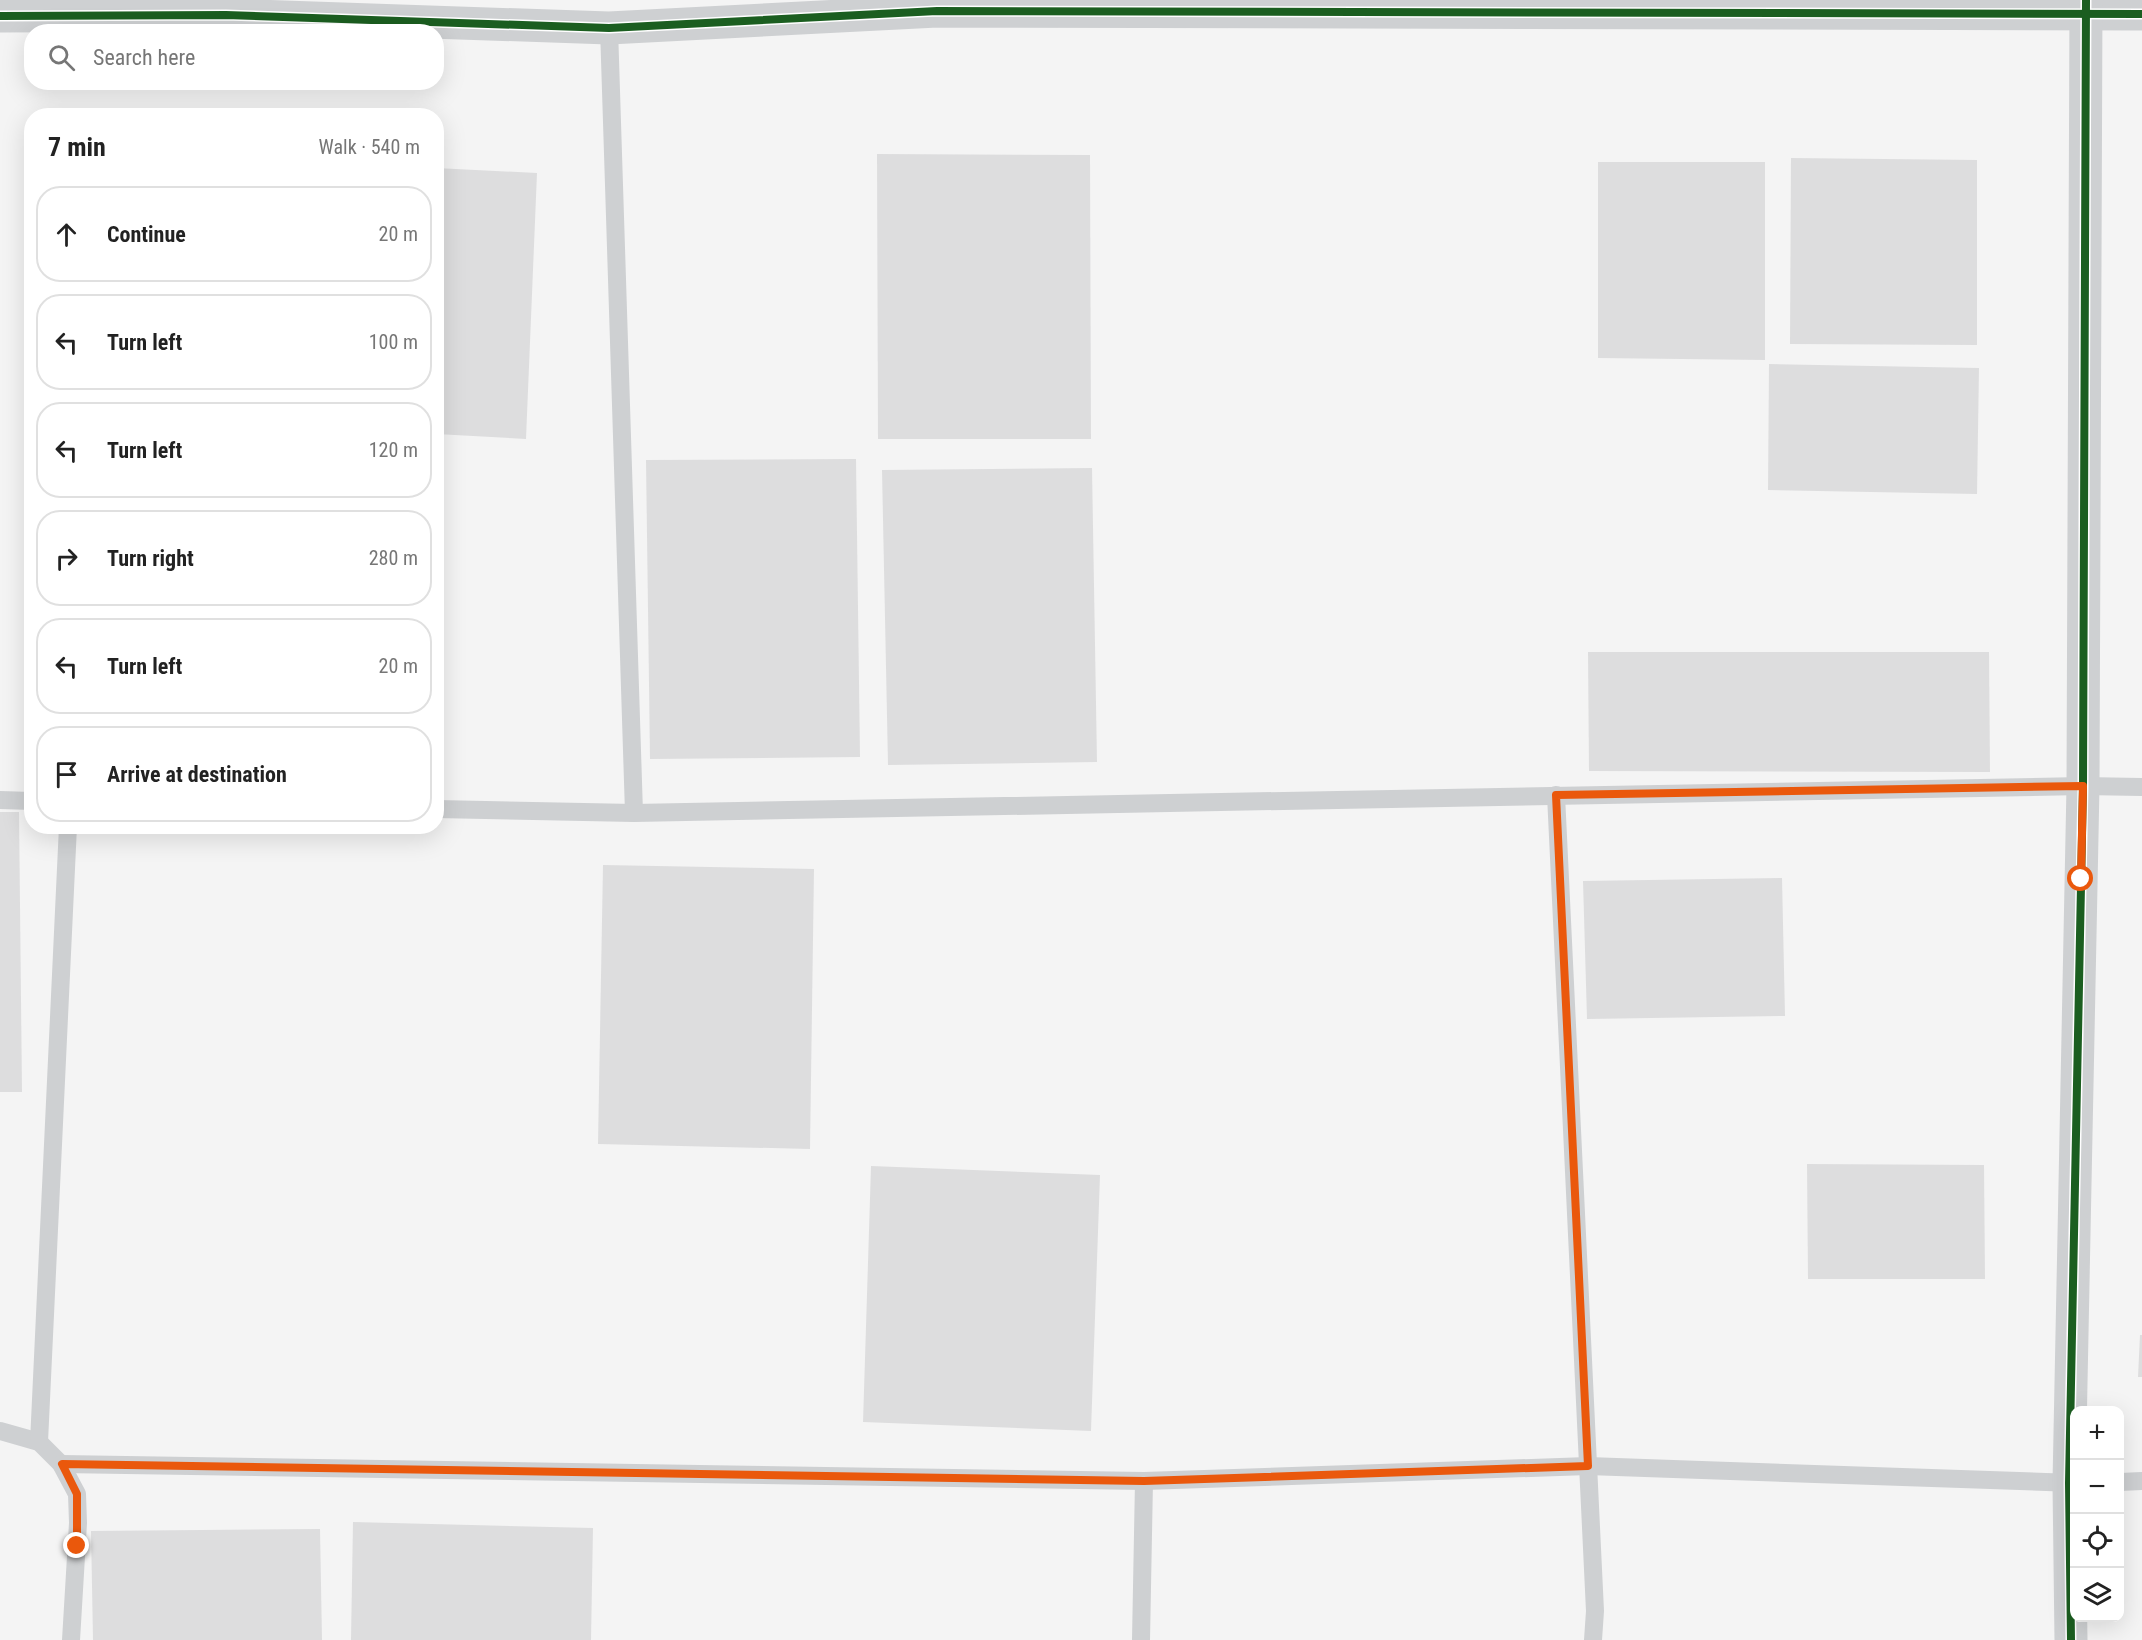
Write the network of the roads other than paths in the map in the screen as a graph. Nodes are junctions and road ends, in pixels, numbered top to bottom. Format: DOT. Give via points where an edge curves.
graph roads {
  1 [pos="937,5"];
  2 [pos="1237,6"];
  3 [pos="2086,6"];
  4 [pos="226,7"];
  5 [pos="2142,14"];
  6 [pos="0,16"];
  7 [pos="609,28"];
  8 [pos="2083,786"];
  9 [pos="2142,787"];
  10 [pos="1556,795"];
  11 [pos="0,800"];
  12 [pos="24,801"];
  13 [pos="444,809"];
  14 [pos="634,813"];
  15 [pos="68,834"];
  16 [pos="0,1431"];
  17 [pos="39,1442"];
  18 [pos="2072,1460"];
  19 [pos="62,1464"];
  20 [pos="1588,1466"];
  21 [pos="1144,1481"];
  22 [pos="2142,1481"];
  23 [pos="2124,1482"];
  24 [pos="2070,1483"];
  25 [pos="2072,1514"];
  26 [pos="71,1640"];
  27 [pos="1141,1640"];
  28 [pos="1593,1640"];
  29 [pos="2071,1640"];
  1 -- 2 [label="street"];
  1 -- 7 [label="street"];
  2 -- 3 [label="street"];
  3 -- 5 [label="street"];
  3 -- 8 [label="street"];
  4 -- 6 [label="street"];
  4 -- 7 [label="street"];
  7 -- 14 [label="lane"];
  8 -- 9 [label="lane"];
  8 -- 10 [label="lane"];
  8 -- 18 [label="street"];
  10 -- 14 [label="lane"];
  10 -- 20 [label="lane"];
  11 -- 12 [label="lane"];
  13 -- 14 [label="lane"];
  15 -- 17 [label="lane"];
  16 -- 17 [label="lane"];
  17 -- 19 [label="lane"];
  19 -- 21 [label="lane"];
  19 -- 26 [label="lane" via="77,1494"];
  20 -- 21 [label="lane"];
  20 -- 24 [label="lane"];
  20 -- 28 [label="lane"];
  21 -- 27 [label="lane"];
  22 -- 23 [label="lane"];
  25 -- 29 [label="street"];
}
